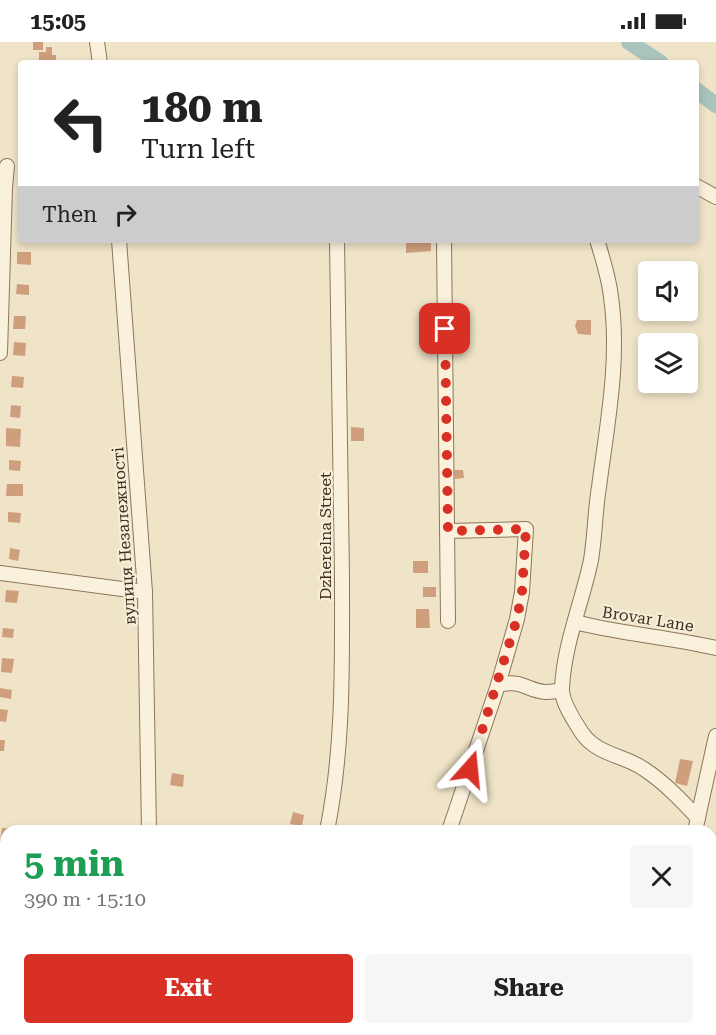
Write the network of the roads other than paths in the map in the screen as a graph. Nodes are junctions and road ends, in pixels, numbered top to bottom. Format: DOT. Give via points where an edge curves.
graph roads {
  1 [pos="97,42"];
  2 [pos="100,60"];
  3 [pos="9,166"];
  4 [pos="699,188"];
  5 [pos="716,196"];
  6 [pos="119,243"];
  7 [pos="337,243"];
  8 [pos="444,243"];
  9 [pos="598,243"];
  10 [pos="0,353"];
  11 [pos="448,531"];
  12 [pos="0,573"];
  13 [pos="145,592"];
  14 [pos="448,621"];
  15 [pos="575,622"];
  16 [pos="716,648"];
  17 [pos="498,685"];
  18 [pos="561,690"];
  19 [pos="716,736"];
  20 [pos="149,825"];
  21 [pos="328,825"];
  22 [pos="451,825"];
  23 [pos="696,825"];
  1 -- 2 [label="street"];
  3 -- 10 [label="street"];
  4 -- 5 [label="street"];
  6 -- 13 [label="street, вулиця Незалежності"];
  7 -- 21 [label="street, Dzherelna Street" via="342,705"];
  8 -- 11 [label="street"];
  9 -- 15 [label="street" via="612,299 611,390 591,558"];
  11 -- 14 [label="street"];
  11 -- 17 [label="street" via="526,529 522,592"];
  12 -- 13 [label="street"];
  13 -- 20 [label="street, вулиця Незалежності"];
  15 -- 16 [label="street, Brovar Lane"];
  15 -- 18 [label="street"];
  17 -- 18 [label="street" via="510,682 545,692"];
  17 -- 22 [label="street"];
  18 -- 23 [label="street" via="584,736 610,755 642,767 666,785"];
  19 -- 23 [label="street"];
}
